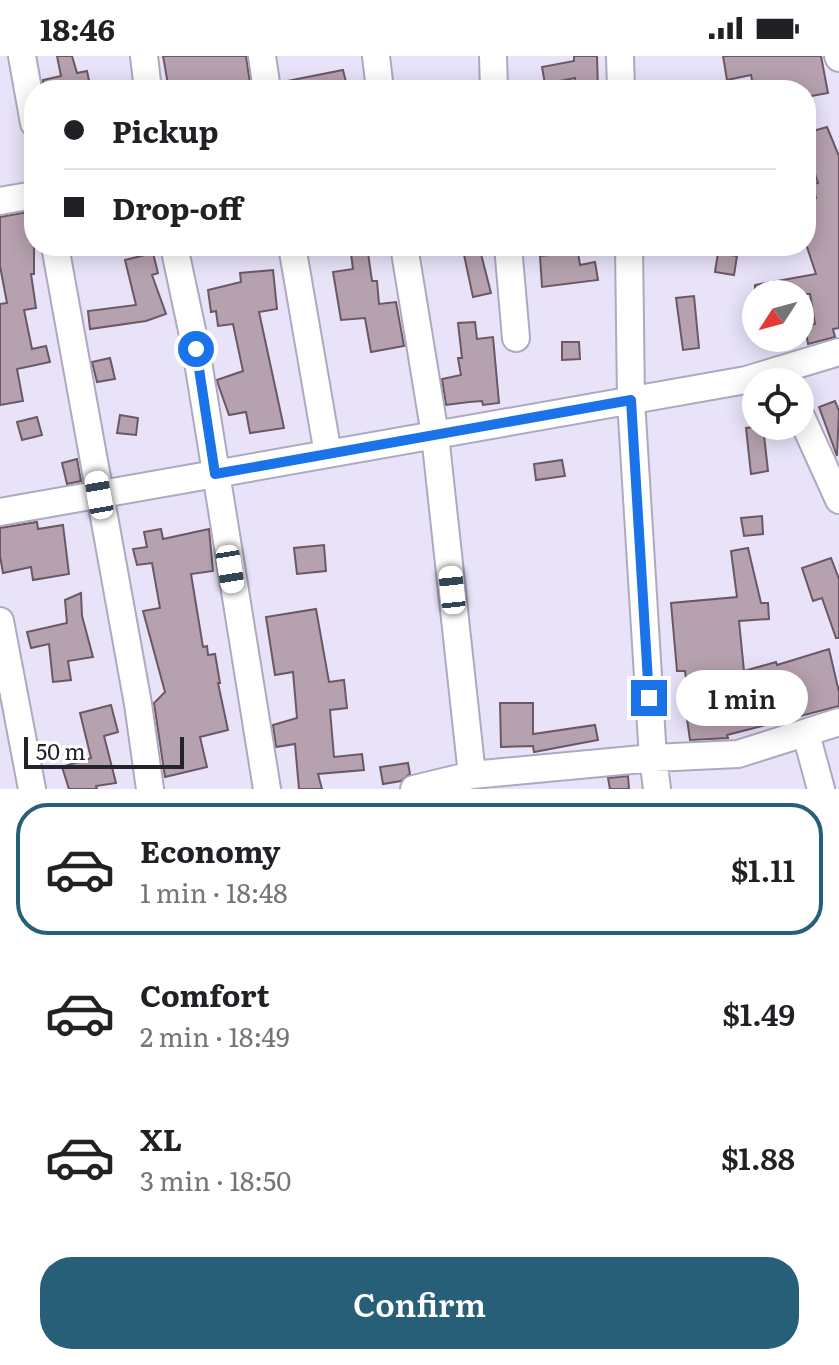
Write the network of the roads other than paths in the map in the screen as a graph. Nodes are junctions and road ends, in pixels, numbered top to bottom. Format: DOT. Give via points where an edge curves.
graph roads {
  1 [pos="22,56"];
  2 [pos="144,56"];
  3 [pos="262,56"];
  4 [pos="376,56"];
  5 [pos="493,56"];
  6 [pos="623,57"];
  7 [pos="26,80"];
  8 [pos="147,80"];
  9 [pos="266,80"];
  10 [pos="379,80"];
  11 [pos="494,80"];
  12 [pos="622,80"];
  13 [pos="24,197"];
  14 [pos="0,201"];
  15 [pos="57,256"];
  16 [pos="176,256"];
  17 [pos="294,256"];
  18 [pos="406,256"];
  19 [pos="509,256"];
  20 [pos="629,256"];
  21 [pos="516,338"];
  22 [pos="839,352"];
  23 [pos="799,368"];
  24 [pos="742,381"];
  25 [pos="631,400"];
  26 [pos="435,435"];
  27 [pos="812,440"];
  28 [pos="328,454"];
  29 [pos="215,474"];
  30 [pos="99,495"];
  31 [pos="839,500"];
  32 [pos="0,512"];
  33 [pos="0,621"];
  34 [pos="839,722"];
  35 [pos="806,734"];
  36 [pos="653,758"];
  37 [pos="472,775"];
  38 [pos="32,789"];
  39 [pos="150,789"];
  40 [pos="267,789"];
  41 [pos="414,789"];
  42 [pos="657,789"];
  43 [pos="821,789"];
  1 -- 7 [label="street"];
  2 -- 8 [label="street"];
  3 -- 9 [label="street"];
  4 -- 10 [label="street"];
  5 -- 11 [label="street"];
  6 -- 12 [label="street"];
  13 -- 14 [label="street"];
  15 -- 30 [label="street"];
  16 -- 29 [label="street"];
  17 -- 28 [label="street"];
  18 -- 26 [label="street"];
  19 -- 21 [label="street"];
  20 -- 25 [label="street"];
  22 -- 23 [label="street"];
  24 -- 25 [label="street"];
  25 -- 26 [label="street"];
  25 -- 36 [label="street"];
  26 -- 28 [label="street"];
  26 -- 37 [label="street"];
  27 -- 31 [label="street"];
  28 -- 29 [label="street"];
  29 -- 30 [label="street"];
  29 -- 40 [label="street"];
  30 -- 32 [label="street"];
  30 -- 39 [label="street"];
  33 -- 38 [label="street"];
  34 -- 35 [label="street"];
  35 -- 36 [label="street" via="738,754"];
  35 -- 43 [label="street"];
  36 -- 37 [label="street"];
  36 -- 42 [label="street"];
  37 -- 41 [label="street"];
}
